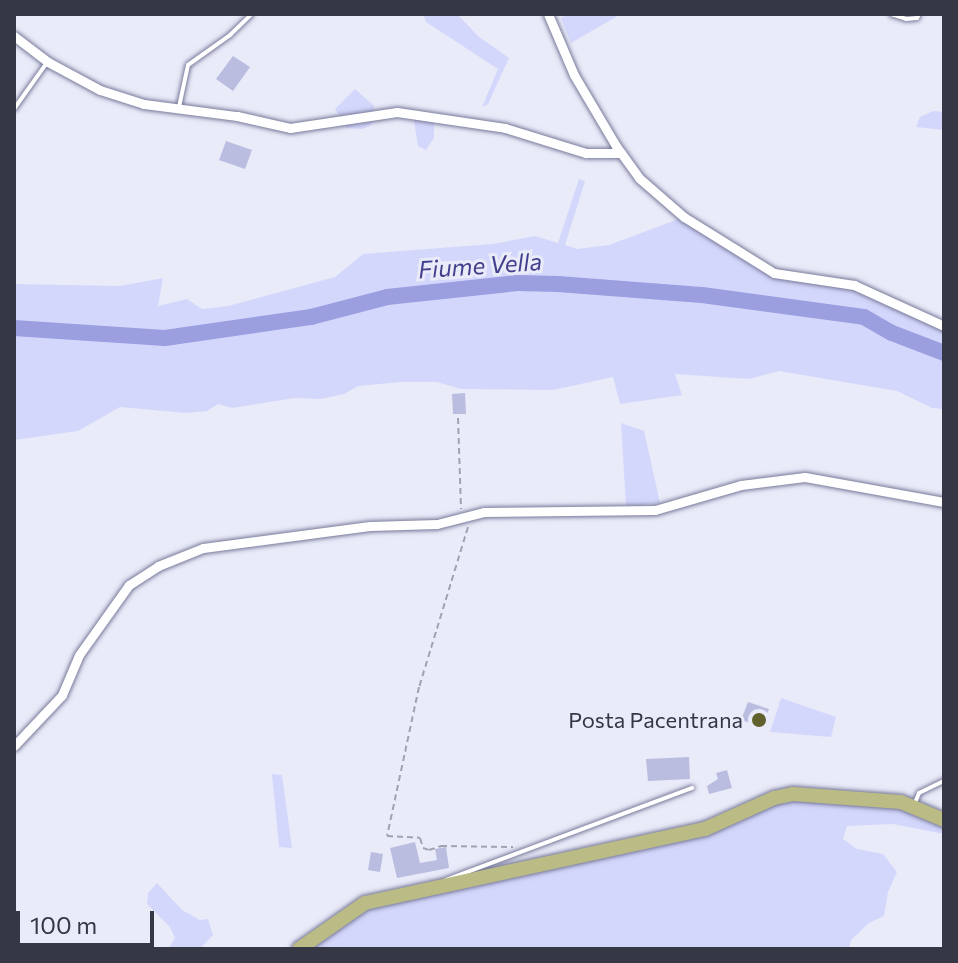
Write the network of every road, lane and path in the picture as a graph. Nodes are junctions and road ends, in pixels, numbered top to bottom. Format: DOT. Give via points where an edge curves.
graph roads {
  1 [pos="252,14"];
  2 [pos="548,14"];
  3 [pos="891,14"];
  4 [pos="919,14"];
  5 [pos="14,36"];
  6 [pos="48,62"];
  7 [pos="14,109"];
  8 [pos="178,109"];
  9 [pos="621,153"];
  10 [pos="944,326"];
  11 [pos="458,418"];
  12 [pos="944,502"];
  13 [pos="472,515"];
  14 [pos="461,518"];
  15 [pos="14,746"];
  16 [pos="944,781"];
  17 [pos="692,788"];
  18 [pos="914,807"];
  19 [pos="944,820"];
  20 [pos="526,848"];
  21 [pos="439,888"];
  22 [pos="299,949"];
  1 -- 8 [label="lane" via="188,65"];
  2 -- 9 [label="street" via="574,75"];
  3 -- 4 [label="lane" via="906,19"];
  5 -- 6 [label="street"];
  6 -- 7 [label="lane"];
  6 -- 8 [label="street" via="100,90"];
  8 -- 9 [label="street" via="290,128 397,112 505,128 586,153"];
  9 -- 10 [label="street" via="639,178 684,217 774,273 854,285"];
  11 -- 14 [label="path"];
  12 -- 13 [label="street" via="805,477 741,485 655,510"];
  13 -- 14 [label="street"];
  13 -- 20 [label="path" via="419,687 387,836 420,838 429,850"];
  14 -- 15 [label="street" via="203,548 158,566 129,585 79,655 62,695"];
  16 -- 18 [label="lane" via="919,793"];
  17 -- 20 [label="lane"];
  18 -- 19 [label="main road"];
  18 -- 21 [label="main road" via="861,797 793,794 705,829"];
  20 -- 21 [label="lane" via="449,876"];
  21 -- 22 [label="main road" via="365,903"];
}
